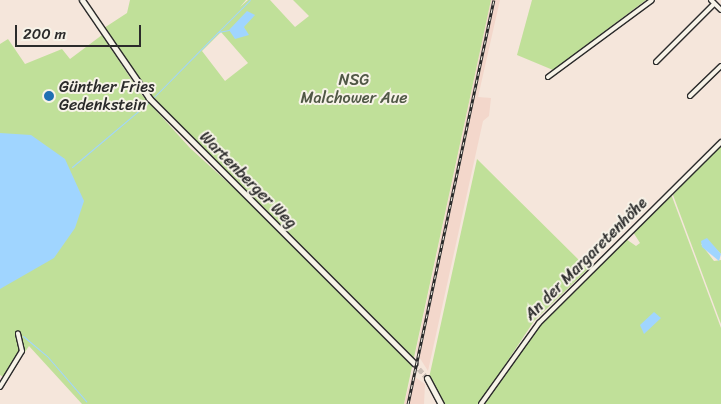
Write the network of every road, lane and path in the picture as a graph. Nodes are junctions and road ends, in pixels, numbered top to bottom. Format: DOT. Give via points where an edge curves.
graph roads {
  1 [pos="82,0"];
  2 [pos="652,0"];
  3 [pos="713,2"];
  4 [pos="721,10"];
  5 [pos="656,62"];
  6 [pos="721,66"];
  7 [pos="548,76"];
  8 [pos="690,96"];
  9 [pos="721,142"];
  10 [pos="18,332"];
  11 [pos="414,363"];
  12 [pos="427,378"];
  13 [pos="0,387"];
  14 [pos="441,404"];
  15 [pos="481,404"];
  1 -- 11 [label="main road, Wartenberger Weg" via="149,98"];
  2 -- 7 [label="street"];
  3 -- 4 [label="street"];
  3 -- 5 [label="street"];
  6 -- 8 [label="street"];
  9 -- 15 [label="street, An der Margaretenhöhe" via="535,326"];
  10 -- 13 [label="street" via="22,350"];
  12 -- 14 [label="main road"];
}
